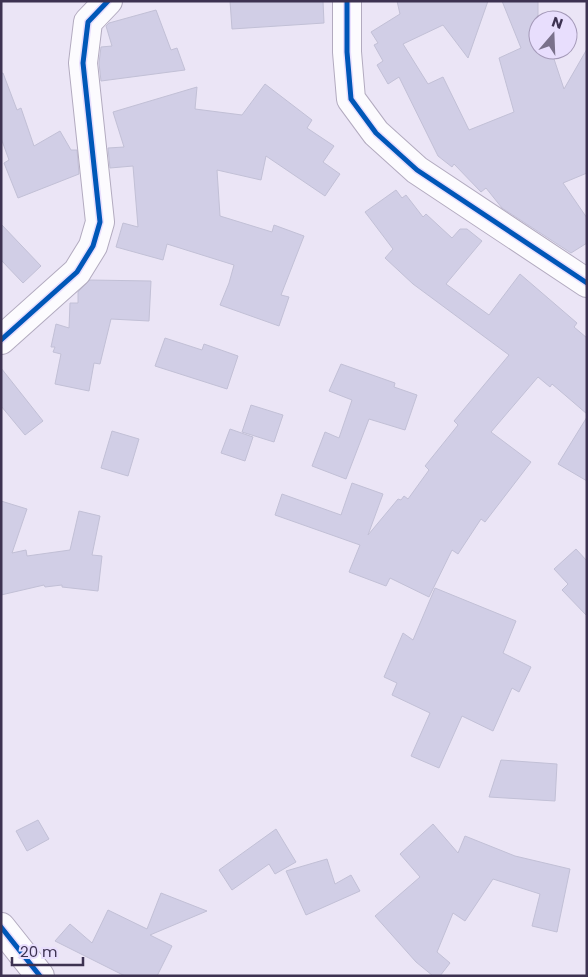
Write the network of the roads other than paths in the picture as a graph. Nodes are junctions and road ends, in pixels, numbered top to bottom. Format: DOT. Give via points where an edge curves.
graph roads {
  1 [pos="108,1"];
  2 [pos="347,1"];
  3 [pos="587,283"];
  4 [pos="1,340"];
  5 [pos="1,927"];
  6 [pos="40,976"];
  1 -- 4 [label="street" via="88,22 83,63 100,222 93,246 77,272"];
  2 -- 3 [label="street" via="351,99 376,133 417,170"];
  5 -- 6 [label="street"];
}
